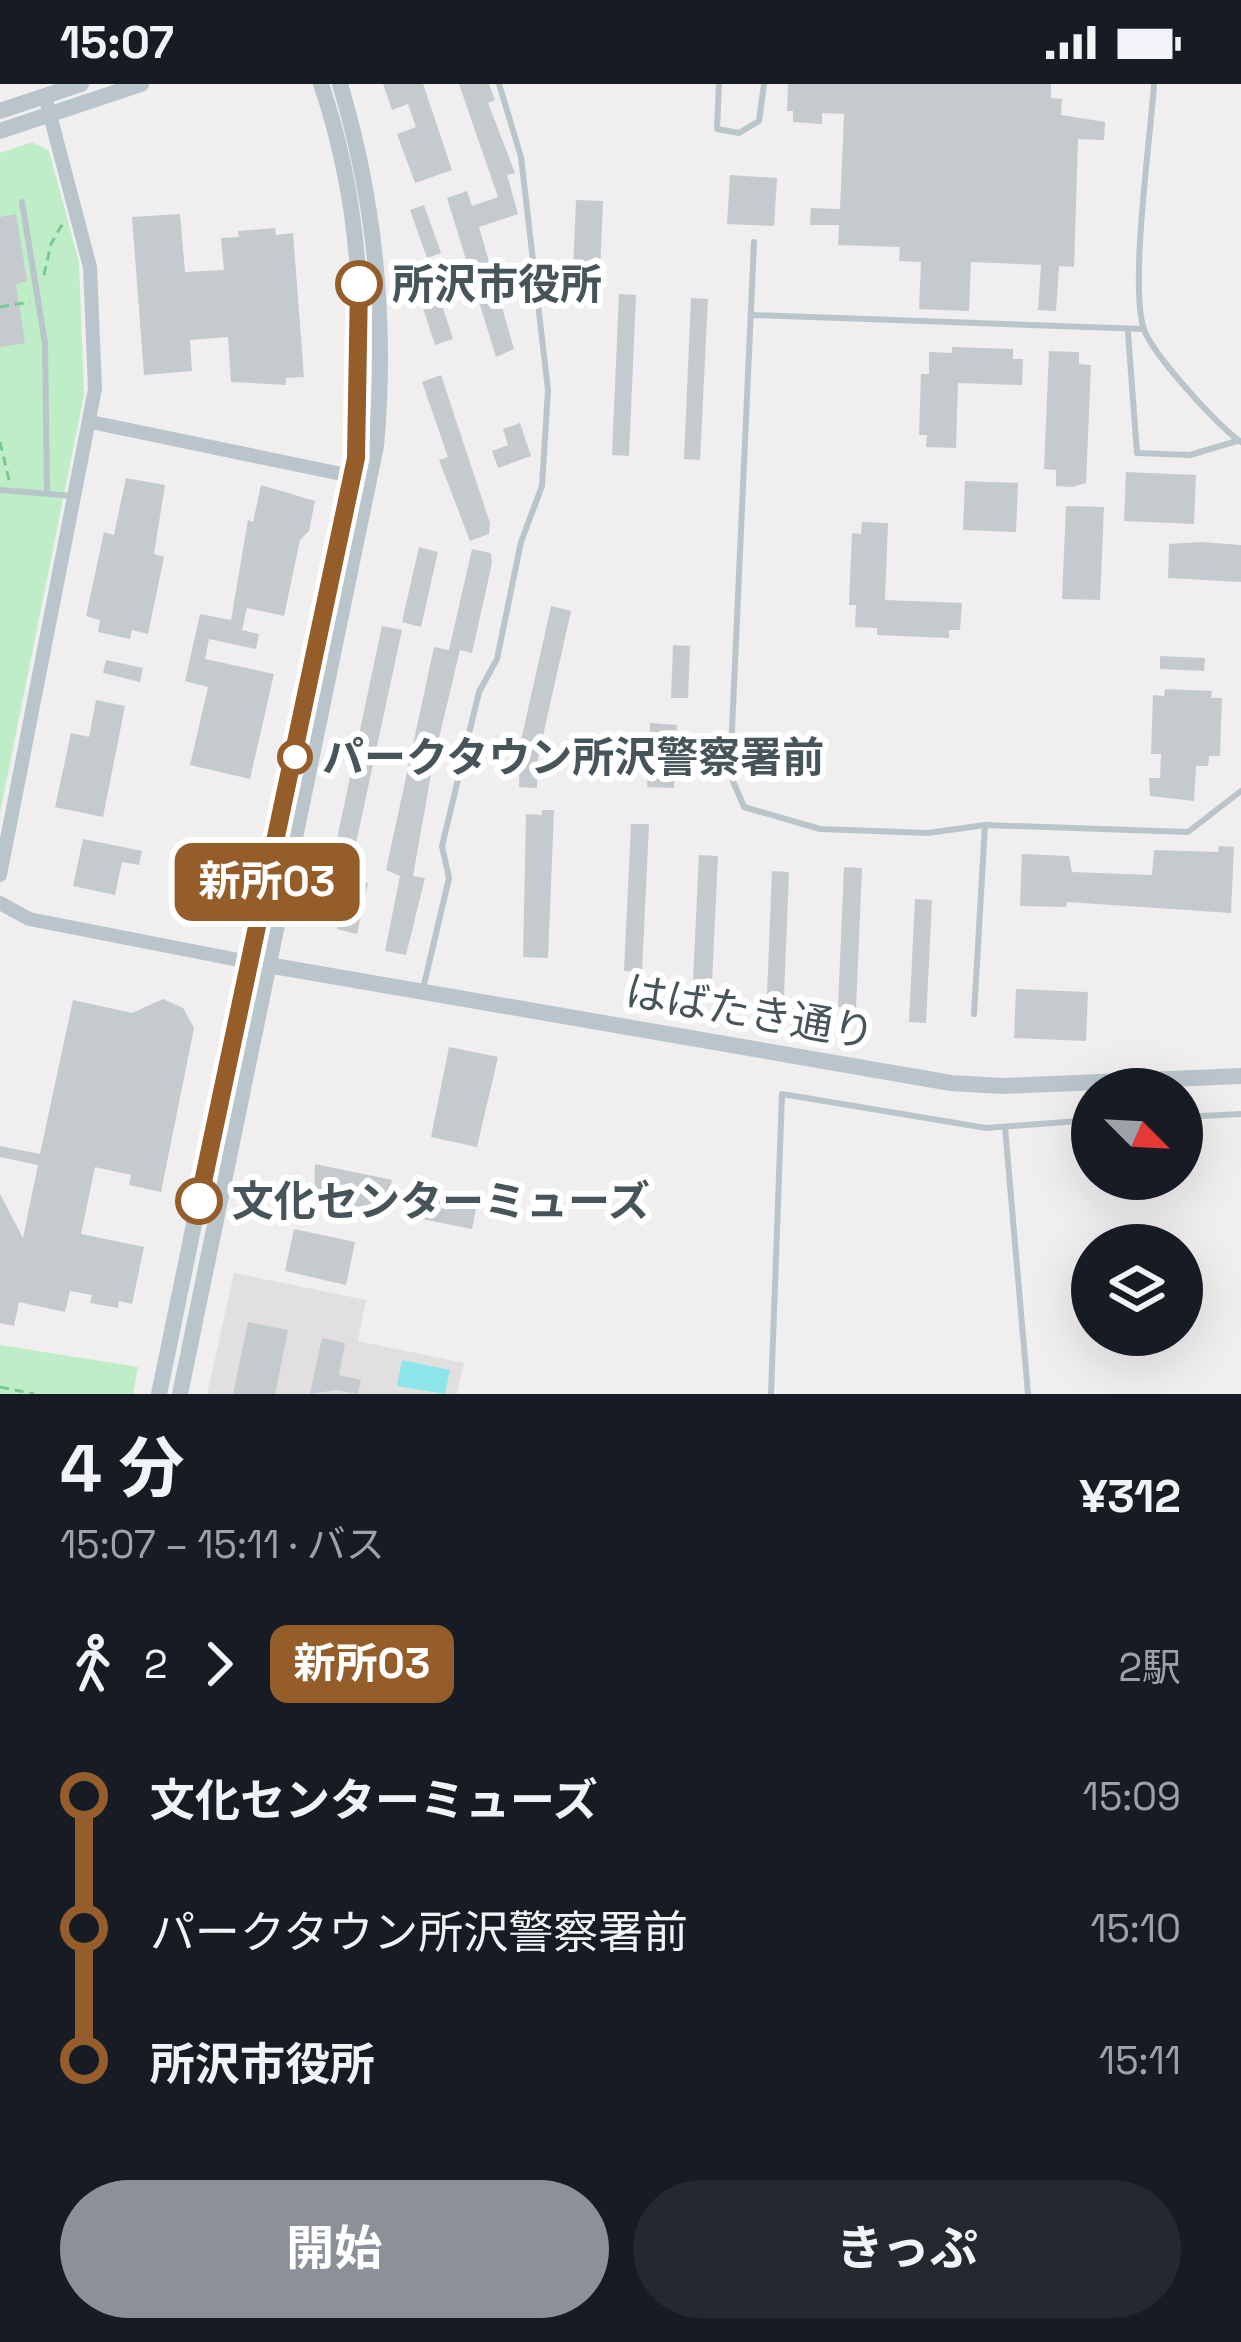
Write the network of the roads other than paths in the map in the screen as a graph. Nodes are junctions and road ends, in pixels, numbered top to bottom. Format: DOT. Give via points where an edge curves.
graph roads {
  1 [pos="81,84"];
  2 [pos="141,84"];
  3 [pos="321,84"];
  4 [pos="340,84"];
  5 [pos="499,84"];
  6 [pos="719,84"];
  7 [pos="764,84"];
  8 [pos="1154,84"];
  9 [pos="48,105"];
  10 [pos="0,111"];
  11 [pos="0,131"];
  12 [pos="22,202"];
  13 [pos="754,242"];
  14 [pos="751,315"];
  15 [pos="1144,329"];
  16 [pos="1128,333"];
  17 [pos="91,422"];
  18 [pos="1239,442"];
  19 [pos="361,477"];
  20 [pos="0,490"];
  21 [pos="47,491"];
  22 [pos="77,497"];
  23 [pos="1241,790"];
  24 [pos="985,825"];
  25 [pos="0,875"];
  26 [pos="0,903"];
  27 [pos="249,962"];
  28 [pos="272,965"];
  29 [pos="424,989"];
  30 [pos="974,1014"];
  31 [pos="1241,1076"];
  32 [pos="1241,1114"];
  33 [pos="1203,1116"];
  34 [pos="1071,1121"];
  35 [pos="1005,1126"];
  36 [pos="159,1394"];
  37 [pos="180,1394"];
  38 [pos="771,1394"];
  39 [pos="1028,1394"];
  1 -- 9 [label="street"];
  2 -- 9 [label="street"];
  3 -- 19 [label="street" via="359,283"];
  4 -- 19 [label="street" via="378,290 380,371"];
  5 -- 29 [label="lane" via="521,157 548,390 542,486 442,846 449,878"];
  6 -- 7 [label="lane" via="717,129 739,134 759,121"];
  8 -- 15 [label="lane"];
  9 -- 10 [label="street"];
  9 -- 11 [label="street"];
  9 -- 17 [label="street" via="90,268"];
  12 -- 21 [label="lane" via="45,343"];
  13 -- 14 [label="lane"];
  14 -- 16 [label="lane"];
  14 -- 24 [label="lane" via="730,774 736,796 758,815 820,829 928,833"];
  15 -- 16 [label="lane"];
  15 -- 18 [label="lane"];
  16 -- 18 [label="lane" via="1137,453 1190,455"];
  17 -- 19 [label="street"];
  17 -- 22 [label="street"];
  19 -- 27 [label="street"];
  19 -- 28 [label="street"];
  20 -- 21 [label="lane"];
  21 -- 22 [label="lane"];
  22 -- 25 [label="street"];
  23 -- 24 [label="lane" via="1188,832"];
  24 -- 30 [label="lane"];
  26 -- 27 [label="street" via="19,916"];
  27 -- 28 [label="street, はばたき通り"];
  27 -- 36 [label="street"];
  28 -- 29 [label="street, はばたき通り"];
  28 -- 37 [label="street"];
  29 -- 31 [label="street, はばたき通り" via="963,1084"];
  32 -- 33 [label="lane"];
  34 -- 35 [label="lane"];
  35 -- 38 [label="lane" via="782,1094"];
  35 -- 39 [label="lane"];
}
